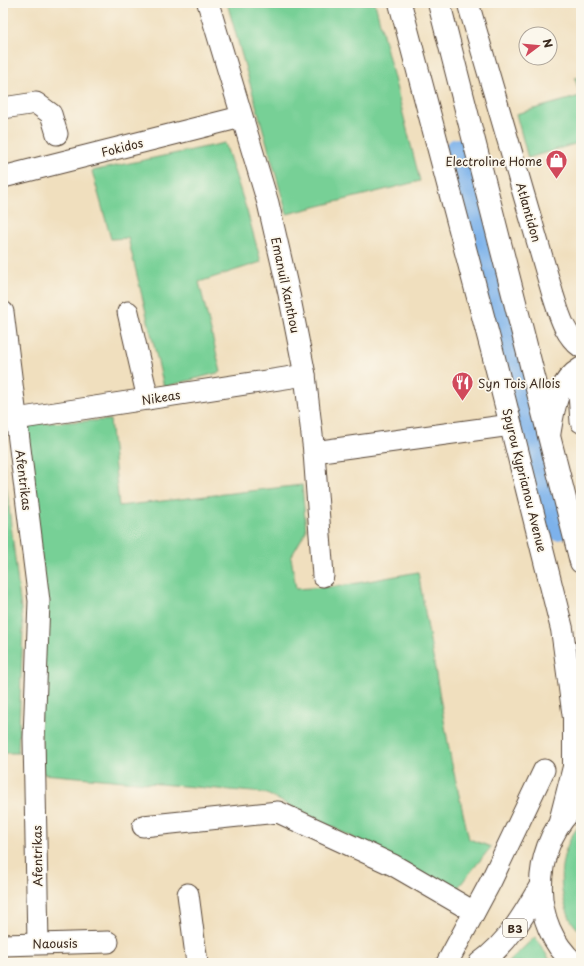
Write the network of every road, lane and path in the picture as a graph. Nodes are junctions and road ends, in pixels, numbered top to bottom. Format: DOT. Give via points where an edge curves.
graph roads {
  1 [pos="208,3"];
  2 [pos="400,3"];
  3 [pos="439,3"];
  4 [pos="468,3"];
  5 [pos="3,108"];
  6 [pos="241,117"];
  7 [pos="57,134"];
  8 [pos="3,177"];
  9 [pos="3,312"];
  10 [pos="128,312"];
  11 [pos="581,347"];
  12 [pos="581,368"];
  13 [pos="305,375"];
  14 [pos="581,384"];
  15 [pos="148,399"];
  16 [pos="16,419"];
  17 [pos="581,422"];
  18 [pos="511,424"];
  19 [pos="550,433"];
  20 [pos="314,452"];
  21 [pos="581,562"];
  22 [pos="324,576"];
  23 [pos="544,770"];
  24 [pos="581,800"];
  25 [pos="560,822"];
  26 [pos="143,826"];
  27 [pos="540,887"];
  28 [pos="188,894"];
  29 [pos="474,912"];
  30 [pos="108,942"];
  31 [pos="38,943"];
  32 [pos="3,945"];
  33 [pos="197,963"];
  34 [pos="447,963"];
  35 [pos="480,963"];
  36 [pos="574,963"];
  1 -- 6 [label="street, Emanuil Xanthou"];
  2 -- 18 [label="main road, Spyrou Kyprianou Avenue"];
  3 -- 19 [label="main road"];
  4 -- 11 [label="street, Atlantidon" via="557,305 570,336"];
  5 -- 7 [label="street" via="36,103 51,114"];
  6 -- 8 [label="street, Fokidos"];
  6 -- 13 [label="street, Emanuil Xanthou" via="268,203"];
  9 -- 16 [label="street, Afentrikas"];
  10 -- 15 [label="street"];
  12 -- 19 [label="street" via="562,387 556,399"];
  13 -- 15 [label="street, Nikeas"];
  13 -- 20 [label="street, Emanuil Xanthou"];
  14 -- 17 [label="street"];
  15 -- 16 [label="street, Nikeas"];
  16 -- 31 [label="street, Afentrikas" via="39,601 35,768"];
  18 -- 20 [label="street"];
  18 -- 25 [label="main road, Spyrou Kyprianou Avenue" via="562,629 574,718 574,767"];
  19 -- 21 [label="main road"];
  20 -- 22 [label="street, Emanuil Xanthou"];
  23 -- 29 [label="street"];
  24 -- 25 [label="main road, B3"];
  25 -- 27 [label="main road, B3" via="549,842 542,864"];
  26 -- 29 [label="street" via="278,812 393,865"];
  27 -- 35 [label="main road, B3" via="519,924 491,956"];
  27 -- 36 [label="main road, B3" via="547,923 565,955"];
  28 -- 33 [label="street"];
  29 -- 34 [label="street"];
  30 -- 31 [label="street, Naousis"];
  31 -- 32 [label="street, Naousis"];
}
